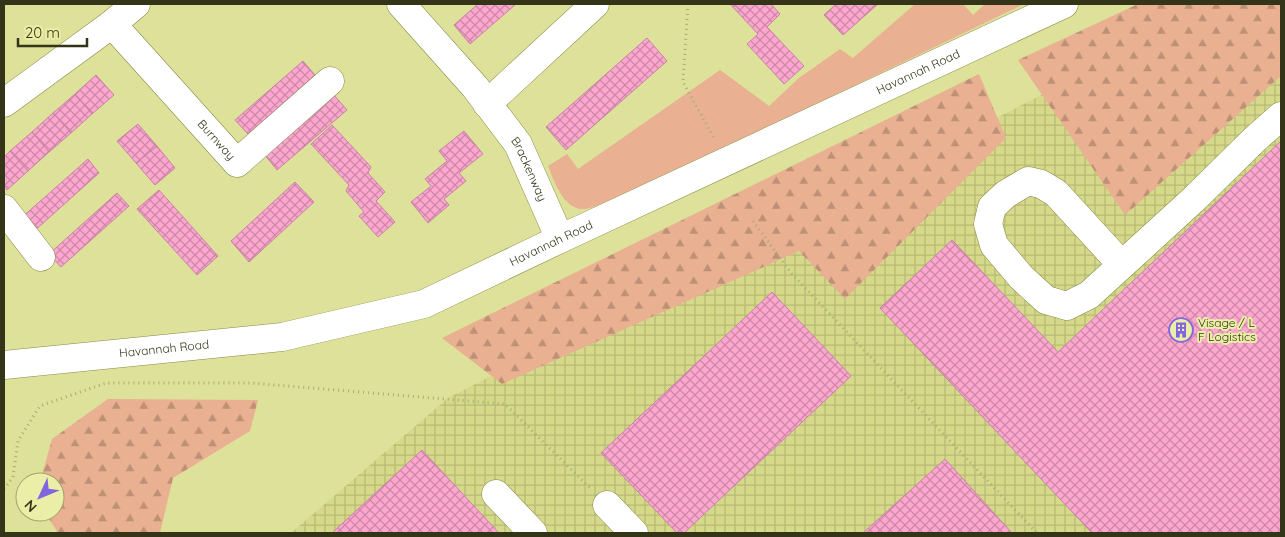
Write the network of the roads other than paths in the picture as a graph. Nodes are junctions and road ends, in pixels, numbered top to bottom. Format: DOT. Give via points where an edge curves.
graph roads {
  1 [pos="136,4"];
  2 [pos="401,4"];
  3 [pos="595,4"];
  4 [pos="1064,4"];
  5 [pos="112,24"];
  6 [pos="330,81"];
  7 [pos="4,103"];
  8 [pos="487,104"];
  9 [pos="1281,116"];
  10 [pos="4,209"];
  11 [pos="560,239"];
  12 [pos="40,256"];
  13 [pos="1122,265"];
  14 [pos="4,365"];
  15 [pos="496,494"];
  16 [pos="533,533"];
  1 -- 5 [label="main road"];
  2 -- 8 [label="main road, Brackenway"];
  3 -- 8 [label="main road"];
  4 -- 11 [label="main road, Havannah Road"];
  5 -- 6 [label="main road, Burnway" via="237,164"];
  5 -- 7 [label="main road"];
  8 -- 11 [label="main road, Brackenway" via="518,144"];
  9 -- 13 [label="main road"];
  10 -- 12 [label="main road"];
  11 -- 14 [label="main road, Havannah Road" via="424,304 282,337"];
  13 -- 13 [label="main road" via="1089,295 1067,306 1046,300 994,246 988,224 992,207 1028,181 1041,184 1056,193"];
  15 -- 16 [label="main road"];
}
